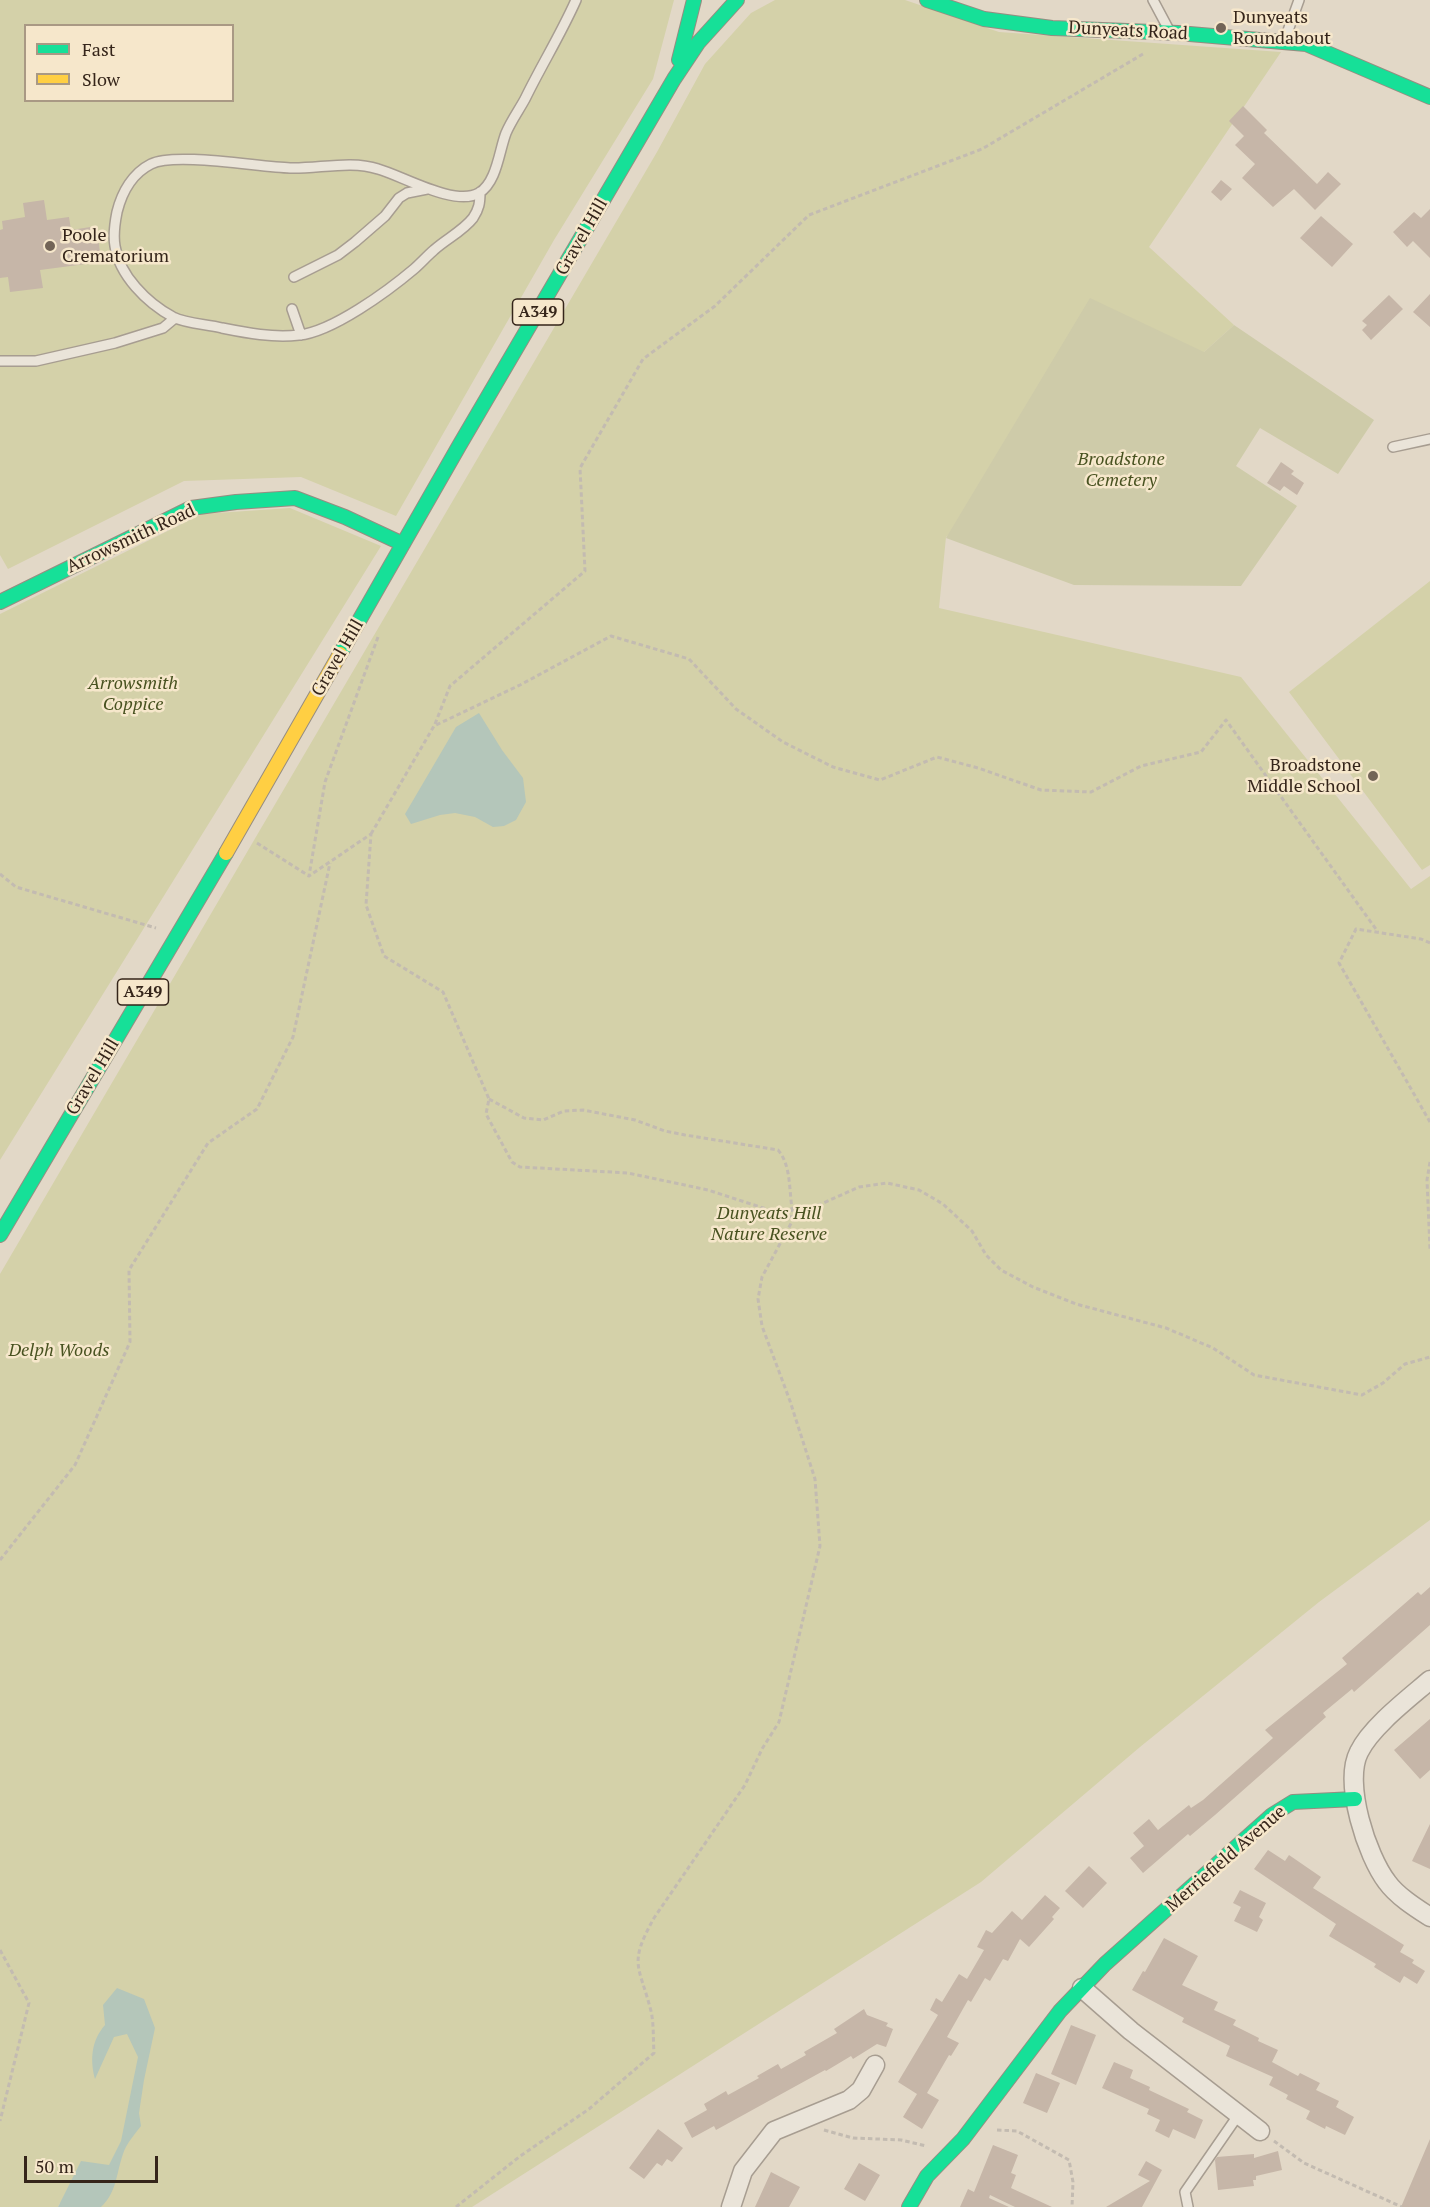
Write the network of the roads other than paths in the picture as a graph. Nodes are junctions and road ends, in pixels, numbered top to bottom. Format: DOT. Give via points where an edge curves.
graph roads {
  1 [pos="576,0"];
  2 [pos="694,0"];
  3 [pos="736,0"];
  4 [pos="927,0"];
  5 [pos="1153,0"];
  6 [pos="1299,0"];
  7 [pos="1171,33"];
  8 [pos="1284,42"];
  9 [pos="674,80"];
  10 [pos="1430,97"];
  11 [pos="430,189"];
  12 [pos="480,192"];
  13 [pos="294,277"];
  14 [pos="292,309"];
  15 [pos="175,318"];
  16 [pos="301,335"];
  17 [pos="0,361"];
  18 [pos="1430,439"];
  19 [pos="1393,447"];
  20 [pos="403,544"];
  21 [pos="0,602"];
  22 [pos="0,1235"];
  23 [pos="1430,1680"];
  24 [pos="1355,1799"];
  25 [pos="1430,1917"];
  26 [pos="1082,1988"];
  27 [pos="875,2066"];
  28 [pos="1239,2114"];
  29 [pos="1260,2131"];
  30 [pos="731,2207"];
  31 [pos="909,2207"];
  32 [pos="1188,2207"];
  1 -- 12 [label="lane" via="507,131 491,178"];
  2 -- 9 [label="street, Gravel Hill / A349"];
  3 -- 9 [label="street, Gravel Hill / A349" via="698,43"];
  4 -- 7 [label="street, Dunyeats Road" via="984,19"];
  5 -- 7 [label="lane"];
  6 -- 8 [label="lane"];
  7 -- 8 [label="street, Dunyeats Road"];
  8 -- 10 [label="street, Dunyeats Road" via="1306,44"];
  9 -- 20 [label="street, Gravel Hill / A349"];
  11 -- 12 [label="lane" via="461,197"];
  11 -- 13 [label="lane" via="399,198 385,216 338,255"];
  11 -- 15 [label="lane" via="378,168 355,164 291,168 173,158 154,163 135,177 120,201 114,244 119,261 140,292"];
  12 -- 16 [label="lane" via="480,207 471,221 432,250 400,281 313,334"];
  14 -- 16 [label="lane"];
  15 -- 16 [label="lane" via="262,335"];
  15 -- 17 [label="lane" via="163,328 104,346 36,361"];
  18 -- 19 [label="lane"];
  20 -- 21 [label="street, Arrowsmith Road" via="295,498 191,508"];
  20 -- 22 [label="street, Gravel Hill / A349"];
  23 -- 24 [label="street" via="1384,1720 1359,1751 1353,1771"];
  24 -- 25 [label="street" via="1373,1861 1389,1885"];
  24 -- 26 [label="street, Merriefield Avenue" via="1293,1802 1272,1815"];
  26 -- 28 [label="street"];
  26 -- 31 [label="street, Merriefield Avenue" via="946,2158 927,2176"];
  27 -- 30 [label="street" via="861,2091 849,2100 774,2131 743,2172"];
  28 -- 29 [label="street"];
  28 -- 32 [label="lane" via="1185,2192"];
}
